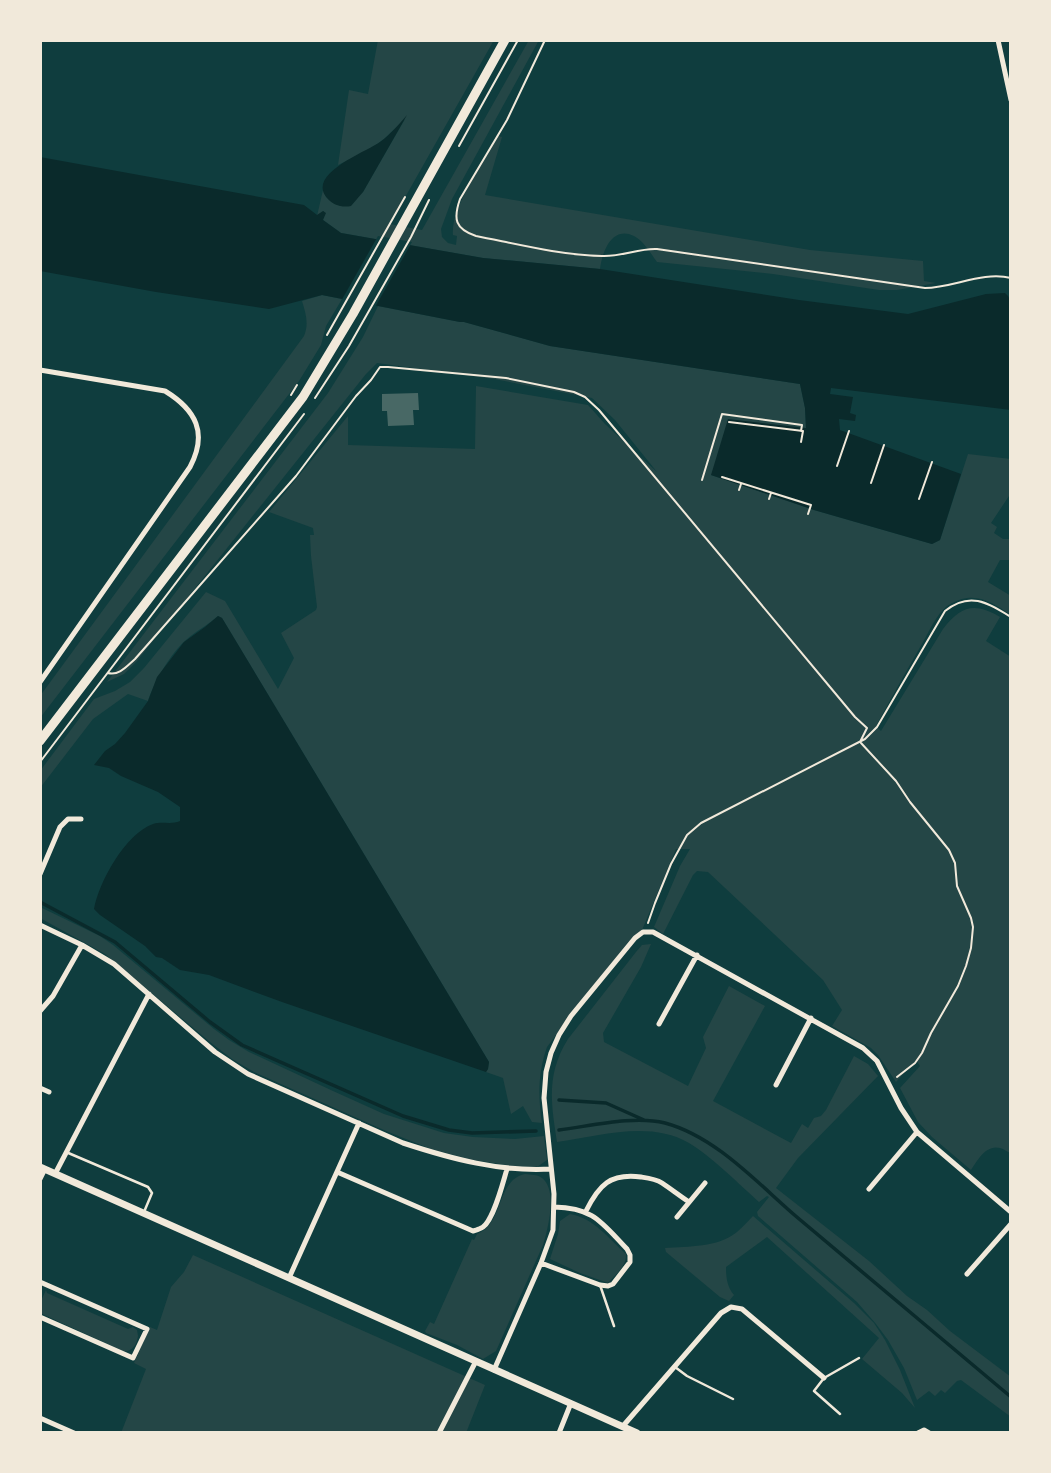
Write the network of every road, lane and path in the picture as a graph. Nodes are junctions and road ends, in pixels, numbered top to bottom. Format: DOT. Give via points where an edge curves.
graph roads {
  1 [pos="505,40"];
  2 [pos="518,40"];
  3 [pos="545,40"];
  4 [pos="998,40"];
  5 [pos="1011,100"];
  6 [pos="458,148"];
  7 [pos="431,196"];
  8 [pos="388,225"];
  9 [pos="1011,278"];
  10 [pos="341,308"];
  11 [pos="40,370"];
  12 [pos="314,400"];
  13 [pos="307,411"];
  14 [pos="729,422"];
  15 [pos="801,431"];
  16 [pos="849,431"];
  17 [pos="802,442"];
  18 [pos="884,444"];
  19 [pos="932,462"];
  20 [pos="837,466"];
  21 [pos="722,477"];
  22 [pos="702,481"];
  23 [pos="741,483"];
  24 [pos="871,483"];
  25 [pos="739,490"];
  26 [pos="771,492"];
  27 [pos="769,499"];
  28 [pos="919,499"];
  29 [pos="808,514"];
  30 [pos="1011,617"];
  31 [pos="108,673"];
  32 [pos="40,682"];
  33 [pos="40,741"];
  34 [pos="860,742"];
  35 [pos="40,762"];
  36 [pos="81,819"];
  37 [pos="40,874"];
  38 [pos="40,925"];
  39 [pos="648,931"];
  40 [pos="82,944"];
  41 [pos="697,955"];
  42 [pos="149,995"];
  43 [pos="40,1011"];
  44 [pos="811,1018"];
  45 [pos="659,1024"];
  46 [pos="888,1081"];
  47 [pos="776,1085"];
  48 [pos="40,1088"];
  49 [pos="49,1092"];
  50 [pos="359,1123"];
  51 [pos="917,1132"];
  52 [pos="66,1152"];
  53 [pos="42,1168"];
  54 [pos="507,1169"];
  55 [pos="551,1169"];
  56 [pos="337,1172"];
  57 [pos="55,1174"];
  58 [pos="40,1179"];
  59 [pos="705,1183"];
  60 [pos="869,1189"];
  61 [pos="689,1202"];
  62 [pos="554,1207"];
  63 [pos="586,1211"];
  64 [pos="1011,1212"];
  65 [pos="144,1213"];
  66 [pos="677,1217"];
  67 [pos="1011,1224"];
  68 [pos="541,1263"];
  69 [pos="967,1274"];
  70 [pos="289,1278"];
  71 [pos="40,1282"];
  72 [pos="600,1285"];
  73 [pos="40,1317"];
  74 [pos="614,1326"];
  75 [pos="859,1358"];
  76 [pos="475,1361"];
  77 [pos="675,1367"];
  78 [pos="494,1370"];
  79 [pos="824,1378"];
  80 [pos="733,1399"];
  81 [pos="571,1403"];
  82 [pos="839,1414"];
  83 [pos="40,1418"];
  84 [pos="623,1426"];
  85 [pos="74,1433"];
  86 [pos="439,1433"];
  87 [pos="559,1433"];
  88 [pos="637,1433"];
  89 [pos="918,1433"];
  90 [pos="929,1433"];
  1 -- 33 [label="main road" via="303,397"];
  2 -- 6 [label="path"];
  3 -- 9 [label="path" via="507,120 458,203 457,223 467,233 574,253 606,256 657,249 925,288 988,277"];
  4 -- 5 [label="street"];
  7 -- 12 [label="path"];
  8 -- 10 [label="path"];
  11 -- 32 [label="street" via="165,391 181,401 197,425 197,454 191,467"];
  13 -- 31 [label="path"];
  14 -- 15 [label="path"];
  15 -- 17 [label="path"];
  15 -- 22 [label="path" via="802,425 722,414"];
  16 -- 20 [label="path"];
  18 -- 24 [label="path"];
  19 -- 28 [label="path"];
  21 -- 23 [label="path"];
  23 -- 25 [label="path"];
  23 -- 26 [label="path"];
  26 -- 27 [label="path"];
  26 -- 29 [label="path" via="811,505"];
  30 -- 34 [label="path" via="974,600 956,603 945,611 877,727"];
  31 -- 34 [label="path" via="122,670 135,659 296,476 380,367 388,367 506,378 585,397 867,728"];
  31 -- 35 [label="path"];
  34 -- 39 [label="path" via="724,810 687,835 654,903"];
  34 -- 46 [label="path" via="949,850 973,927 958,986 922,1052 908,1069"];
  36 -- 37 [label="street" via="68,819 60,827"];
  38 -- 40 [label="street"];
  39 -- 41 [label="street"];
  39 -- 55 [label="street" via="635,938 571,1016 551,1052 544,1098"];
  40 -- 42 [label="street"];
  40 -- 43 [label="street"];
  41 -- 44 [label="street"];
  41 -- 45 [label="street"];
  42 -- 50 [label="street" via="248,1074"];
  42 -- 52 [label="street"];
  44 -- 46 [label="street" via="870,1053"];
  44 -- 47 [label="street"];
  46 -- 51 [label="street"];
  48 -- 49 [label="street"];
  50 -- 54 [label="street" via="424,1150"];
  50 -- 56 [label="street"];
  51 -- 60 [label="street"];
  51 -- 64 [label="street"];
  52 -- 57 [label="street"];
  52 -- 65 [label="lane" via="148,1187 152,1193"];
  53 -- 57 [label="street"];
  53 -- 58 [label="street"];
  54 -- 55 [label="street"];
  54 -- 56 [label="street" via="489,1220 473,1231"];
  55 -- 62 [label="street"];
  56 -- 70 [label="street"];
  57 -- 65 [label="street"];
  59 -- 61 [label="street"];
  61 -- 63 [label="street" via="660,1182 617,1177 608,1181"];
  61 -- 66 [label="street"];
  62 -- 63 [label="street"];
  62 -- 68 [label="street" via="553,1230"];
  63 -- 72 [label="street" via="631,1255 631,1262 613,1284"];
  65 -- 70 [label="street"];
  67 -- 69 [label="street"];
  68 -- 72 [label="street"];
  68 -- 78 [label="street"];
  70 -- 76 [label="street"];
  71 -- 73 [label="street" via="146,1329 133,1358"];
  72 -- 74 [label="lane"];
  75 -- 79 [label="lane"];
  76 -- 78 [label="street"];
  76 -- 86 [label="street"];
  77 -- 79 [label="street" via="731,1307 742,1309"];
  77 -- 80 [label="lane"];
  77 -- 84 [label="street"];
  78 -- 81 [label="street"];
  79 -- 82 [label="lane" via="814,1391"];
  81 -- 84 [label="street"];
  81 -- 87 [label="street"];
  83 -- 85 [label="street"];
  84 -- 88 [label="street"];
  89 -- 90 [label="street"];
}
